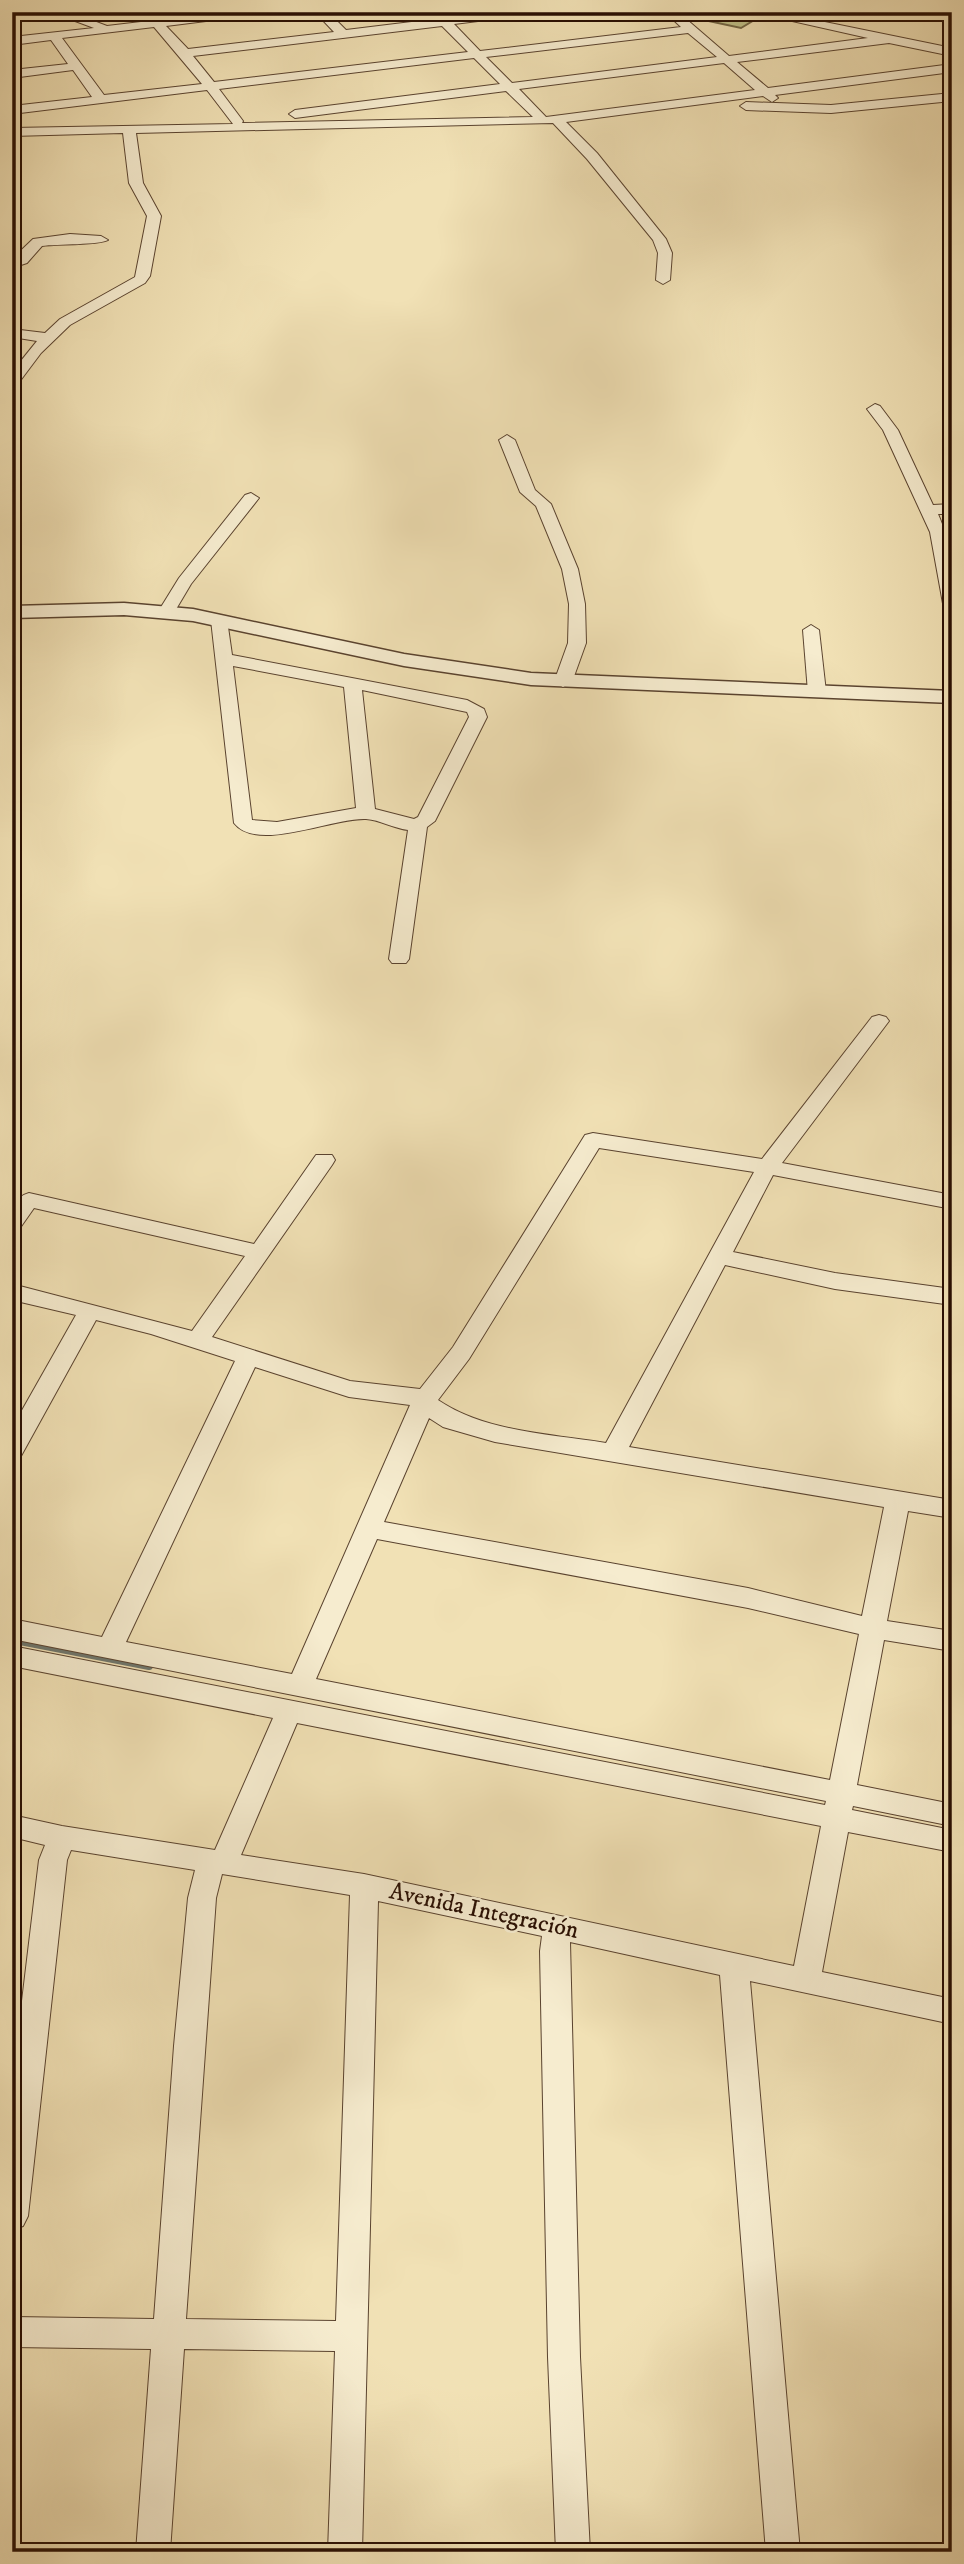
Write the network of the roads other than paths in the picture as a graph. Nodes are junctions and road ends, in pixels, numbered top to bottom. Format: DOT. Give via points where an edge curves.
graph roads {
  1 [pos="57,12"];
  2 [pos="178,12"];
  3 [pos="209,12"];
  4 [pos="254,12"];
  5 [pos="321,12"];
  6 [pos="436,12"];
  7 [pos="525,12"];
  8 [pos="671,12"];
  9 [pos="758,12"];
  10 [pos="937,12"];
  11 [pos="952,15"];
  12 [pos="195,17"];
  13 [pos="446,22"];
  14 [pos="157,23"];
  15 [pos="110,29"];
  16 [pos="691,29"];
  17 [pos="344,35"];
  18 [pos="54,36"];
  19 [pos="889,39"];
  20 [pos="15,40"];
  21 [pos="952,52"];
  22 [pos="186,53"];
  23 [pos="477,54"];
  24 [pos="728,60"];
  25 [pos="77,66"];
  26 [pos="952,68"];
  27 [pos="12,74"];
  28 [pos="211,86"];
  29 [pos="510,87"];
  30 [pos="766,92"];
  31 [pos="952,97"];
  32 [pos="100,99"];
  33 [pos="726,106"];
  34 [pos="782,107"];
  35 [pos="12,110"];
  36 [pos="557,120"];
  37 [pos="237,121"];
  38 [pos="543,121"];
  39 [pos="216,126"];
  40 [pos="129,130"];
  41 [pos="12,132"];
  42 [pos="101,240"];
  43 [pos="12,264"];
  44 [pos="663,280"];
  45 [pos="12,333"];
  46 [pos="45,340"];
  47 [pos="12,382"];
  48 [pos="875,409"];
  49 [pos="507,440"];
  50 [pos="251,498"];
  51 [pos="952,509"];
  52 [pos="929,510"];
  53 [pos="952,609"];
  54 [pos="18,610"];
  55 [pos="166,612"];
  56 [pos="219,620"];
  57 [pos="811,630"];
  58 [pos="224,659"];
  59 [pos="563,682"];
  60 [pos="352,683"];
  61 [pos="817,692"];
  62 [pos="952,697"];
  63 [pos="366,812"];
  64 [pos="418,825"];
  65 [pos="399,959"];
  66 [pos="879,1021"];
  67 [pos="324,1160"];
  68 [pos="767,1167"];
  69 [pos="952,1202"];
  70 [pos="12,1223"];
  71 [pos="258,1252"];
  72 [pos="719,1256"];
  73 [pos="12,1292"];
  74 [pos="952,1297"];
  75 [pos="90,1310"];
  76 [pos="197,1341"];
  77 [pos="248,1358"];
  78 [pos="424,1401"];
  79 [pos="12,1450"];
  80 [pos="614,1451"];
  81 [pos="897,1501"];
  82 [pos="952,1509"];
  83 [pos="367,1528"];
  84 [pos="873,1628"];
  85 [pos="12,1629"];
  86 [pos="952,1641"];
  87 [pos="109,1649"];
  88 [pos="12,1656"];
  89 [pos="300,1686"];
  90 [pos="289,1711"];
  91 [pos="839,1805"];
  92 [pos="952,1815"];
  93 [pos="12,1826"];
  94 [pos="62,1837"];
  95 [pos="952,1841"];
  96 [pos="217,1862"];
  97 [pos="364,1886"];
  98 [pos="558,1926"];
  99 [pos="734,1965"];
  100 [pos="806,1979"];
  101 [pos="952,2012"];
  102 [pos="12,2216"];
  103 [pos="12,2332"];
  104 [pos="168,2333"];
  105 [pos="352,2336"];
  106 [pos="153,2552"];
  107 [pos="345,2552"];
  108 [pos="573,2552"];
  109 [pos="783,2552"];
  1 -- 15 [label="street"];
  2 -- 12 [label="street"];
  3 -- 12 [label="street"];
  4 -- 12 [label="street"];
  5 -- 17 [label="street"];
  6 -- 13 [label="street"];
  7 -- 13 [label="street"];
  8 -- 16 [label="street"];
  9 -- 19 [label="street"];
  10 -- 11 [label="street"];
  12 -- 14 [label="street"];
  13 -- 17 [label="street"];
  13 -- 23 [label="street"];
  14 -- 15 [label="street"];
  14 -- 22 [label="street"];
  15 -- 18 [label="street"];
  16 -- 23 [label="street"];
  16 -- 24 [label="street"];
  17 -- 22 [label="street"];
  18 -- 20 [label="street"];
  18 -- 25 [label="street"];
  19 -- 21 [label="street"];
  19 -- 24 [label="street"];
  22 -- 28 [label="street"];
  23 -- 28 [label="street"];
  23 -- 29 [label="street"];
  24 -- 29 [label="street"];
  24 -- 30 [label="street"];
  25 -- 27 [label="street"];
  25 -- 32 [label="street"];
  26 -- 30 [label="street"];
  28 -- 32 [label="street"];
  28 -- 37 [label="street"];
  29 -- 37 [label="street"];
  29 -- 38 [label="street"];
  30 -- 34 [label="street"];
  30 -- 36 [label="street"];
  31 -- 34 [label="street" via="831,109"];
  32 -- 35 [label="street"];
  33 -- 34 [label="street"];
  36 -- 38 [label="street"];
  36 -- 44 [label="street" via="659,239 665,253"];
  37 -- 39 [label="street"];
  38 -- 39 [label="street"];
  39 -- 40 [label="street"];
  40 -- 41 [label="street"];
  40 -- 46 [label="street" via="136,183 154,216 143,276 76,315"];
  42 -- 43 [label="street" via="38,242"];
  45 -- 46 [label="street"];
  46 -- 47 [label="street"];
  48 -- 52 [label="street"];
  49 -- 59 [label="street" via="528,492 543,504 570,569 578,643"];
  50 -- 55 [label="street" via="180,584"];
  51 -- 52 [label="street"];
  52 -- 53 [label="street" via="938,532"];
  54 -- 55 [label="street"];
  55 -- 56 [label="street"];
  56 -- 58 [label="street"];
  56 -- 59 [label="street" via="404,660"];
  57 -- 61 [label="street"];
  58 -- 60 [label="street"];
  58 -- 63 [label="street" via="246,826 267,830"];
  59 -- 61 [label="street"];
  60 -- 63 [label="street"];
  60 -- 64 [label="street" via="467,705 477,712 426,821"];
  61 -- 62 [label="street"];
  63 -- 64 [label="street"];
  64 -- 65 [label="street"];
  66 -- 68 [label="street"];
  67 -- 71 [label="street"];
  68 -- 69 [label="street"];
  68 -- 72 [label="street"];
  68 -- 78 [label="street" via="593,1140 461,1353"];
  70 -- 71 [label="street" via="29,1200"];
  71 -- 76 [label="street"];
  72 -- 74 [label="street" via="891,1292"];
  72 -- 80 [label="street"];
  73 -- 75 [label="street"];
  75 -- 76 [label="street"];
  75 -- 79 [label="street"];
  76 -- 77 [label="street"];
  77 -- 78 [label="street" via="349,1390 404,1393"];
  77 -- 87 [label="street"];
  78 -- 80 [label="street" via="451,1421 495,1433"];
  78 -- 83 [label="street"];
  80 -- 81 [label="street"];
  81 -- 82 [label="street"];
  81 -- 84 [label="street"];
  83 -- 84 [label="street" via="735,1595"];
  83 -- 89 [label="street"];
  84 -- 86 [label="street"];
  84 -- 91 [label="street"];
  85 -- 87 [label="street"];
  87 -- 89 [label="street"];
  88 -- 90 [label="street"];
  89 -- 91 [label="street"];
  90 -- 91 [label="street"];
  90 -- 96 [label="street"];
  91 -- 92 [label="street"];
  91 -- 95 [label="street"];
  91 -- 100 [label="street"];
  93 -- 94 [label="street, Avenida Integración"];
  94 -- 96 [label="street, Avenida Integración"];
  94 -- 102 [label="street" via="52,1860"];
  96 -- 97 [label="street, Avenida Integración"];
  96 -- 104 [label="street" via="202,1898"];
  97 -- 98 [label="street, Avenida Integración"];
  97 -- 105 [label="street"];
  98 -- 99 [label="street, Avenida Integración"];
  98 -- 108 [label="street" via="554,1951"];
  99 -- 100 [label="street, Avenida Integración"];
  99 -- 109 [label="street"];
  100 -- 101 [label="street, Avenida Integración"];
  103 -- 104 [label="street"];
  104 -- 105 [label="street"];
  104 -- 106 [label="street"];
  105 -- 107 [label="street"];
}
